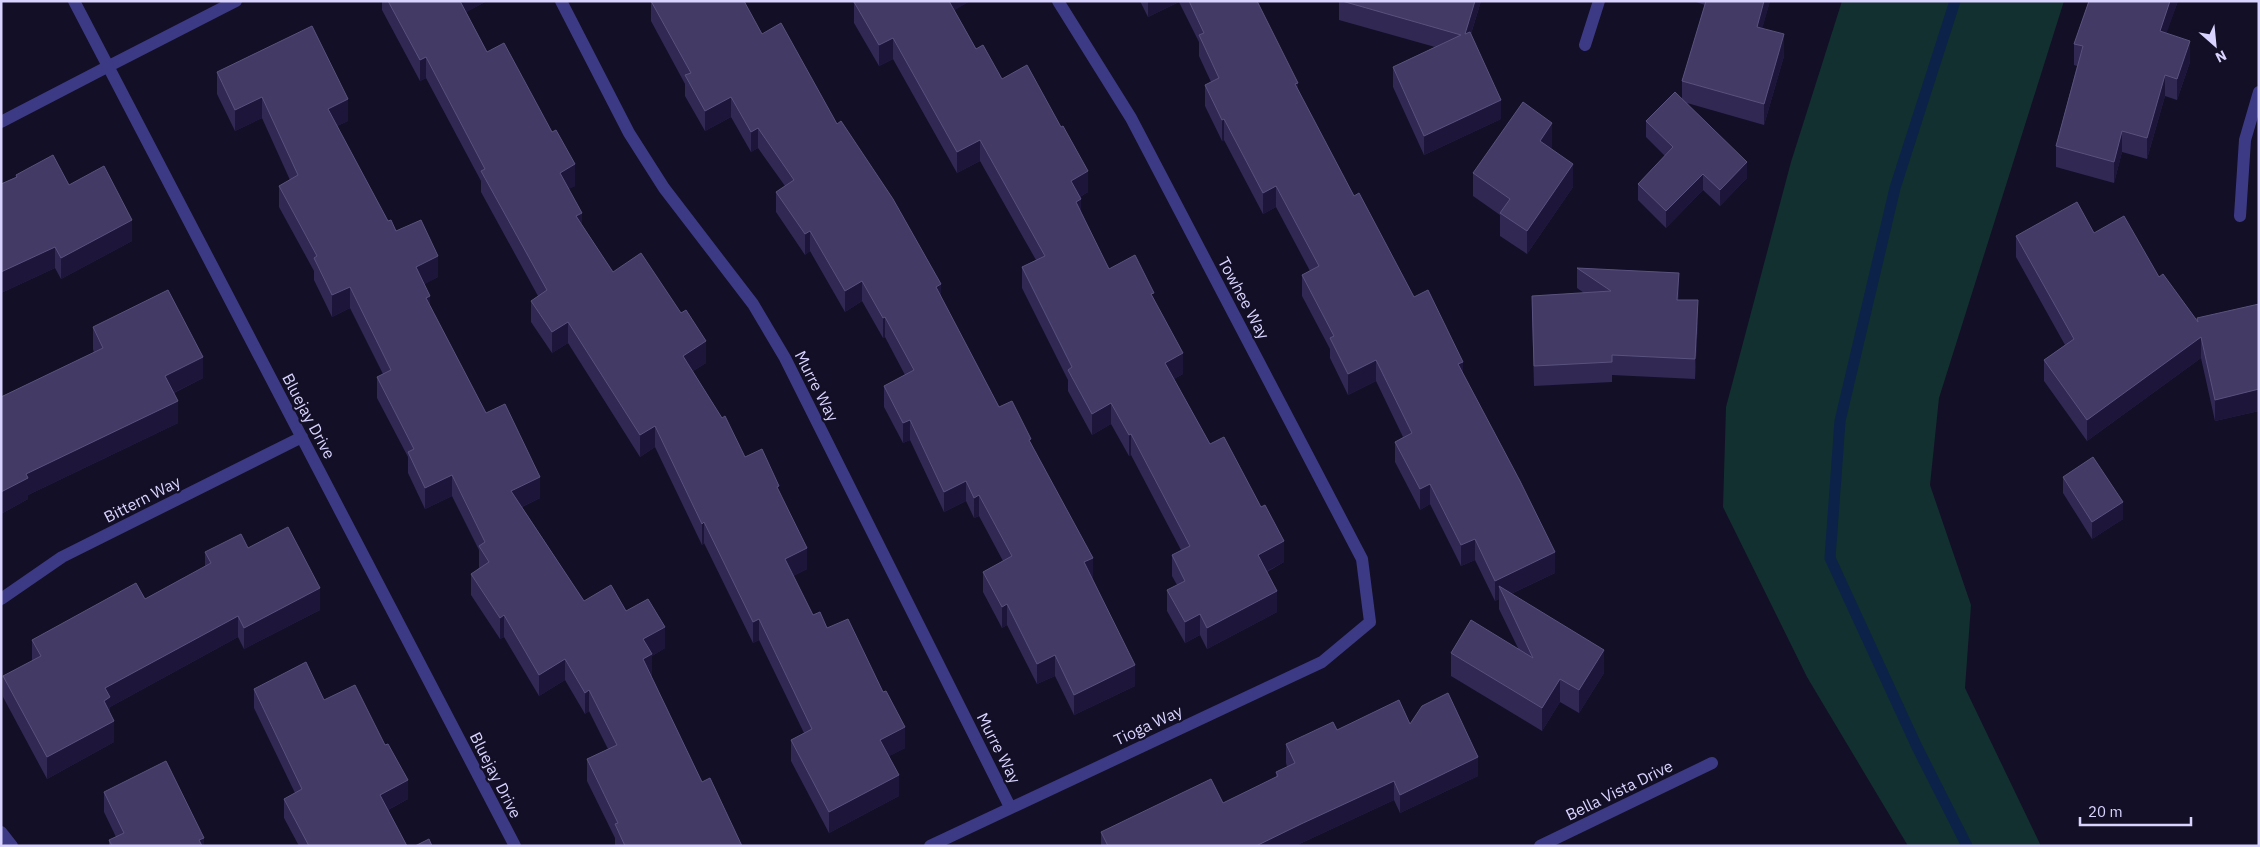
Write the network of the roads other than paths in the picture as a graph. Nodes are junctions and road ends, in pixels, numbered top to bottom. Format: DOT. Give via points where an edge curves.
graph roads {
  1 [pos="74,1"];
  2 [pos="236,1"];
  3 [pos="561,1"];
  4 [pos="1058,1"];
  5 [pos="1599,1"];
  6 [pos="1585,45"];
  7 [pos="107,67"];
  8 [pos="2259,92"];
  9 [pos="1,122"];
  10 [pos="2240,216"];
  11 [pos="302,437"];
  12 [pos="1,598"];
  13 [pos="1370,622"];
  14 [pos="1712,763"];
  15 [pos="1010,807"];
  16 [pos="1,832"];
  17 [pos="12,846"];
  18 [pos="515,846"];
  19 [pos="930,846"];
  20 [pos="1540,846"];
  1 -- 7 [label="street, Bluejay Drive"];
  2 -- 7 [label="street"];
  3 -- 15 [label="street, Murre Way" via="634,141 664,188 753,304 785,358"];
  4 -- 13 [label="street, Towhee Way" via="1131,118 1362,559"];
  5 -- 6 [label="street"];
  7 -- 9 [label="street"];
  7 -- 11 [label="street, Bluejay Drive"];
  8 -- 10 [label="street" via="2245,140"];
  11 -- 12 [label="street, Bittern Way" via="62,558"];
  11 -- 18 [label="street, Bluejay Drive"];
  13 -- 15 [label="street, Tioga Way" via="1322,662"];
  14 -- 20 [label="street, Bella Vista Drive"];
  15 -- 19 [label="street, Tioga Way"];
  16 -- 17 [label="street"];
}
